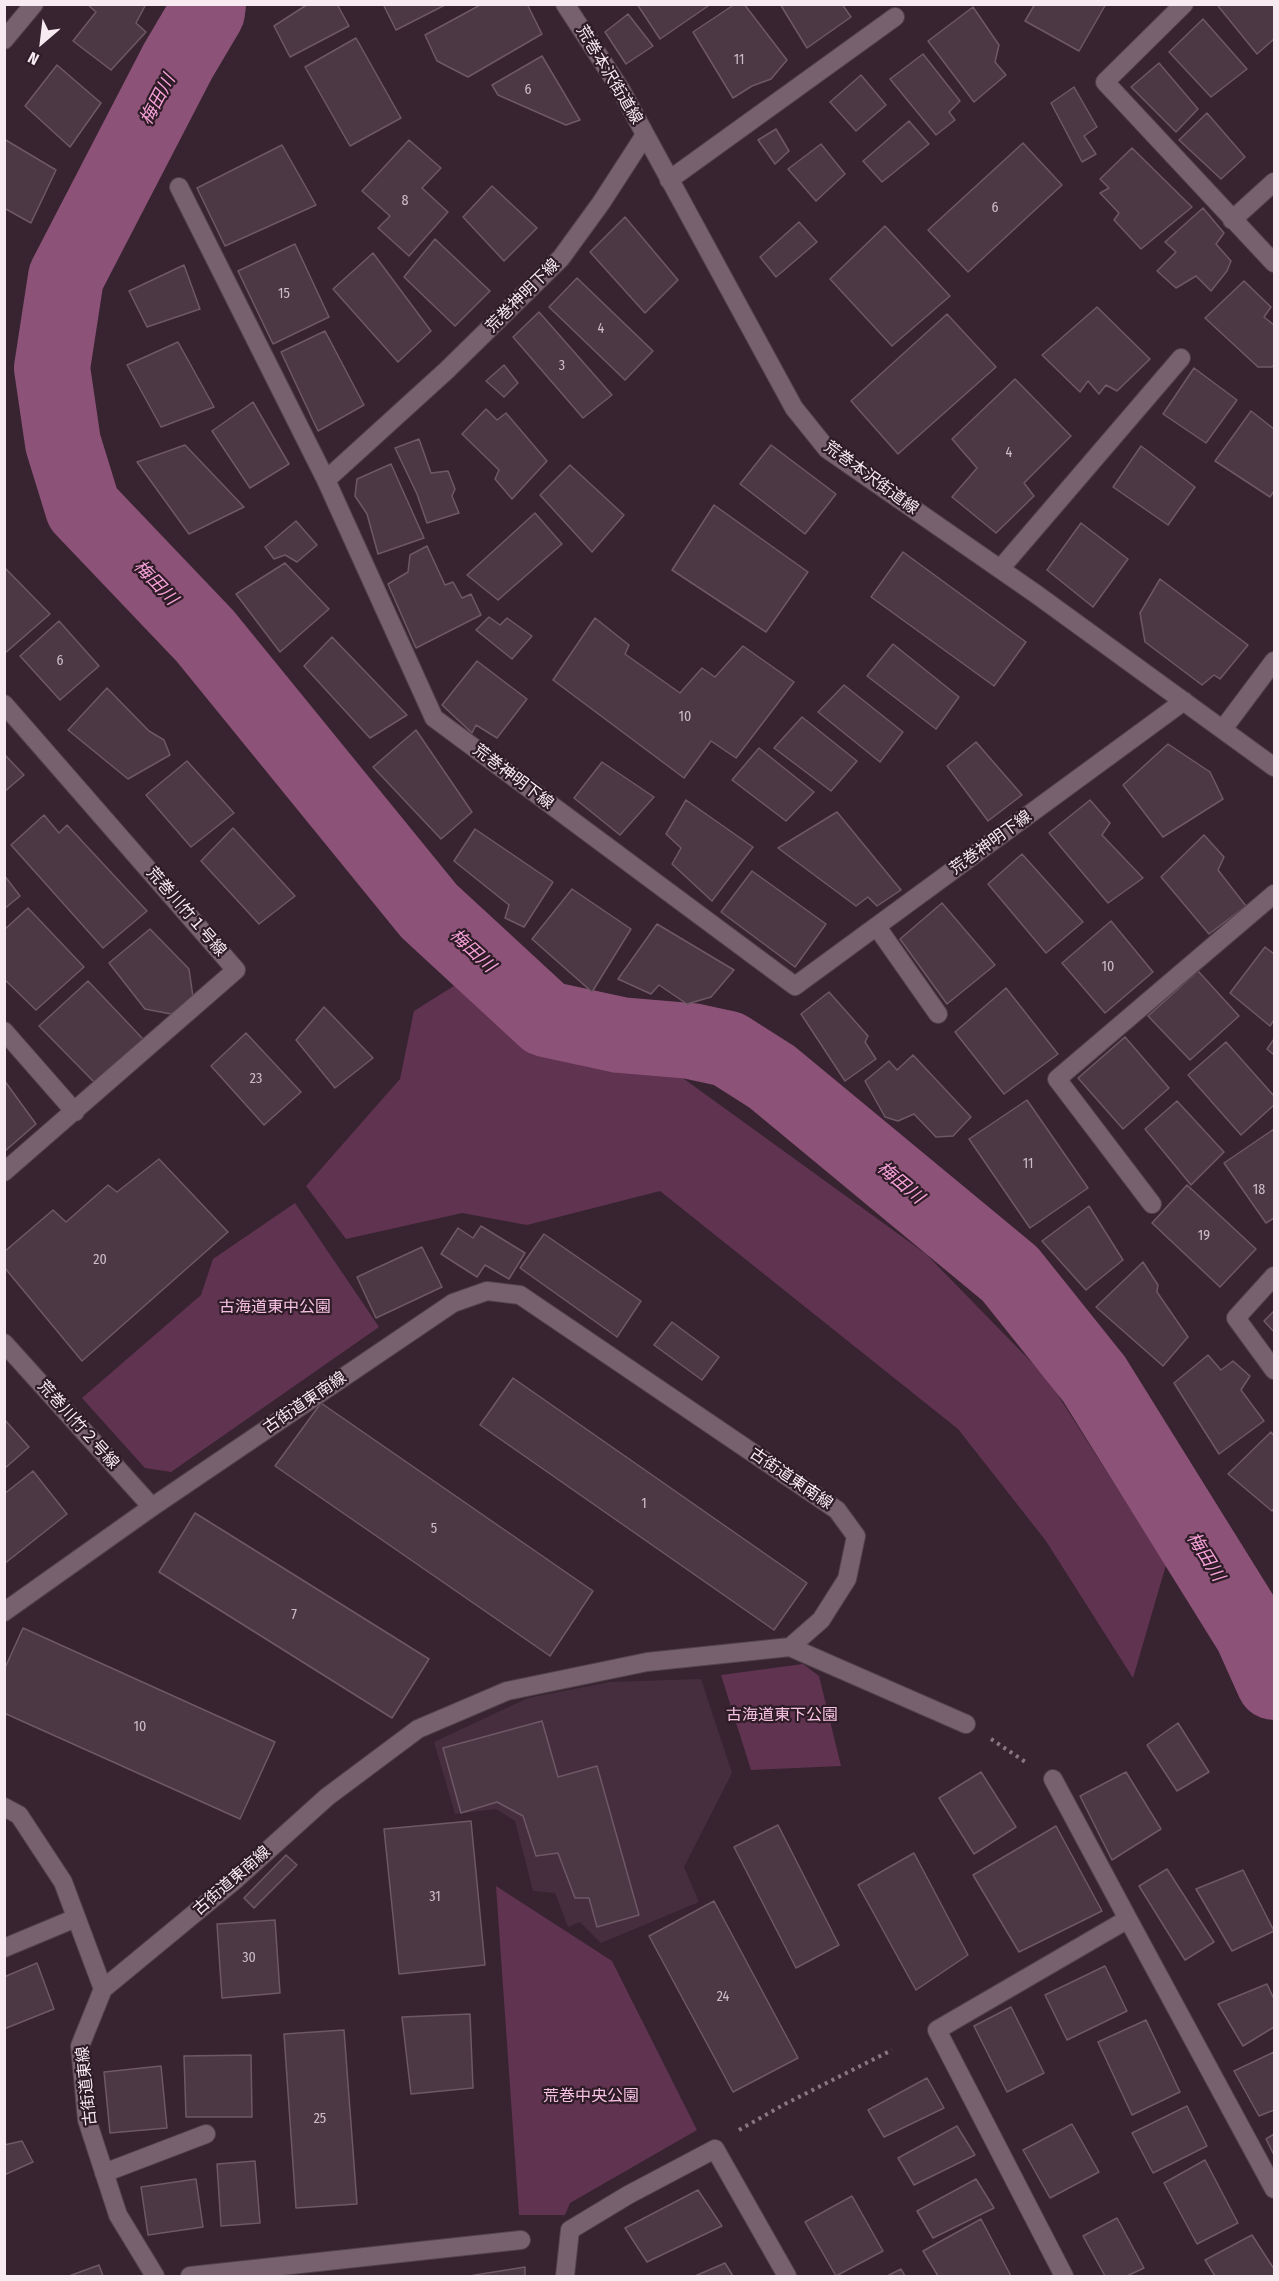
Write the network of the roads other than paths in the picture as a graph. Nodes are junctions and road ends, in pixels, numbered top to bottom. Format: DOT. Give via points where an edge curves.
graph roads {
  1 [pos="34,4"];
  2 [pos="565,4"];
  3 [pos="1184,4"];
  4 [pos="895,17"];
  5 [pos="4,40"];
  6 [pos="645,135"];
  7 [pos="669,180"];
  8 [pos="1275,182"];
  9 [pos="179,186"];
  10 [pos="1232,220"];
  11 [pos="1275,263"];
  12 [pos="1181,358"];
  13 [pos="326,480"];
  14 [pos="1000,569"];
  15 [pos="1275,661"];
  16 [pos="1184,701"];
  17 [pos="4,704"];
  18 [pos="1223,729"];
  19 [pos="1275,767"];
  20 [pos="1275,894"];
  21 [pos="877,927"];
  22 [pos="938,1014"];
  23 [pos="4,1031"];
  24 [pos="75,1112"];
  25 [pos="4,1172"];
  26 [pos="1152,1204"];
  27 [pos="1275,1276"];
  28 [pos="4,1343"];
  29 [pos="1275,1370"];
  30 [pos="152,1507"];
  31 [pos="4,1612"];
  32 [pos="790,1647"];
  33 [pos="966,1724"];
  34 [pos="1053,1779"];
  35 [pos="4,1807"];
  36 [pos="76,1918"];
  37 [pos="1128,1919"];
  38 [pos="4,1948"];
  39 [pos="104,1989"];
  40 [pos="206,2134"];
  41 [pos="104,2173"];
  42 [pos="1275,2189"];
  43 [pos="520,2240"];
  44 [pos="155,2277"];
  45 [pos="190,2277"];
  46 [pos="565,2277"];
  47 [pos="787,2277"];
  48 [pos="1064,2277"];
  1 -- 5 [label="street"];
  2 -- 6 [label="street, 荒巻本沢街道線"];
  3 -- 10 [label="street" via="1105,82"];
  4 -- 7 [label="street"];
  6 -- 7 [label="street, 荒巻本沢街道線"];
  6 -- 13 [label="street, 荒巻神明下線" via="566,253 447,370"];
  7 -- 14 [label="street, 荒巻本沢街道線" via="794,408 827,449"];
  8 -- 10 [label="street"];
  9 -- 13 [label="street"];
  10 -- 11 [label="street"];
  12 -- 14 [label="street"];
  13 -- 21 [label="street, 荒巻神明下線" via="434,718 795,986"];
  14 -- 16 [label="street, 荒巻本沢街道線"];
  15 -- 18 [label="street"];
  16 -- 18 [label="street, 荒巻本沢街道線"];
  16 -- 21 [label="street, 荒巻神明下線"];
  17 -- 24 [label="street, 荒巻川竹１号線" via="236,970"];
  18 -- 19 [label="street, 荒巻本沢街道線"];
  20 -- 26 [label="street" via="1057,1079"];
  21 -- 22 [label="street"];
  23 -- 24 [label="street"];
  24 -- 25 [label="street, 荒巻川竹１号線"];
  27 -- 29 [label="street" via="1236,1318"];
  28 -- 30 [label="street, 荒巻川竹２号線"];
  30 -- 31 [label="street, 古街道東南線"];
  30 -- 32 [label="street, 古街道東南線" via="453,1303 487,1291 520,1295 837,1510 856,1536 847,1579 821,1620"];
  32 -- 33 [label="street"];
  32 -- 39 [label="street, 古街道東南線" via="647,1662 507,1690 418,1729 327,1797"];
  34 -- 37 [label="street"];
  35 -- 36 [label="street" via="19,1815 63,1881"];
  36 -- 38 [label="street"];
  36 -- 39 [label="street"];
  37 -- 42 [label="street"];
  37 -- 48 [label="street" via="937,2030"];
  39 -- 41 [label="street, 古街道東線" via="80,2046 87,2120"];
  40 -- 41 [label="street"];
  41 -- 44 [label="street, 古街道東線" via="118,2215"];
  43 -- 45 [label="street"];
  46 -- 47 [label="street" via="570,2230 715,2149"];
}
